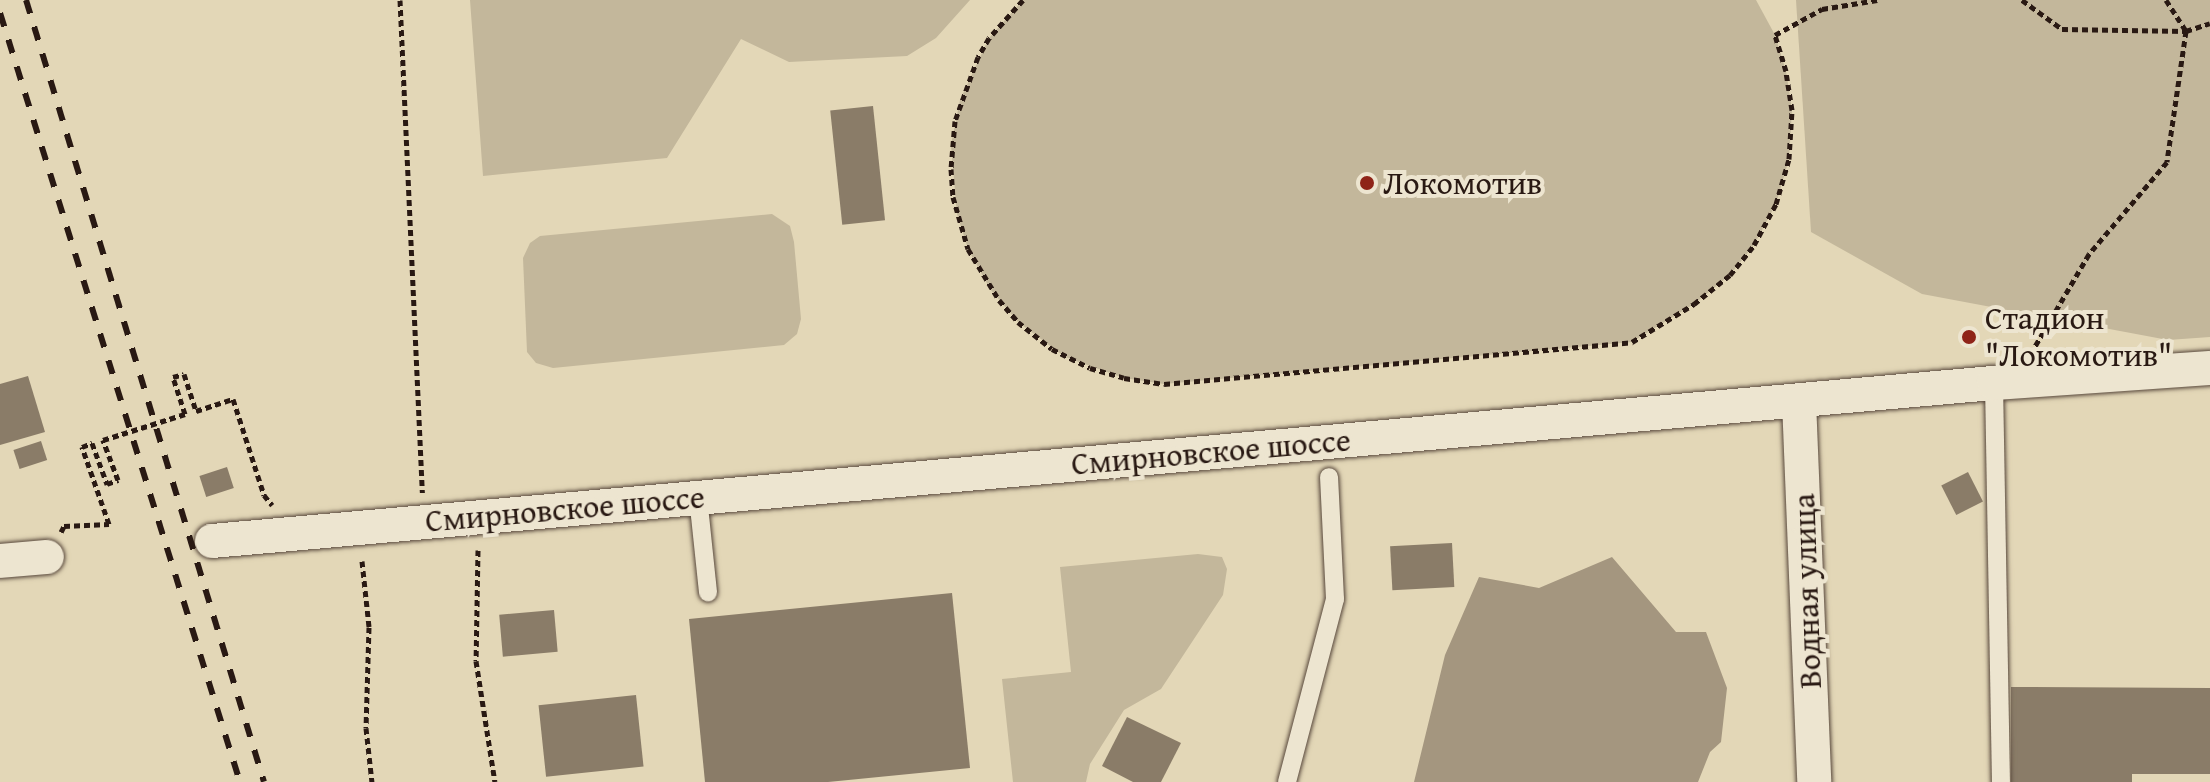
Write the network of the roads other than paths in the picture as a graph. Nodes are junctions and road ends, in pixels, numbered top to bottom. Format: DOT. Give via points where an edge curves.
graph roads {
  1 [pos="2210,368"];
  2 [pos="2004,382"];
  3 [pos="1799,401"];
  4 [pos="1329,477"];
  5 [pos="698,497"];
  6 [pos="212,541"];
  7 [pos="47,557"];
  8 [pos="0,561"];
  9 [pos="708,592"];
  10 [pos="1287,782"];
  11 [pos="1814,782"];
  12 [pos="2001,782"];
  1 -- 2 [label="street, Смирновское шоссе"];
  2 -- 3 [label="street, Смирновское шоссе"];
  2 -- 12 [label="lane"];
  3 -- 5 [label="street, Смирновское шоссе"];
  3 -- 11 [label="street, Водная улица"];
  4 -- 10 [label="lane" via="1335,599"];
  5 -- 6 [label="street, Смирновское шоссе"];
  5 -- 9 [label="lane"];
  7 -- 8 [label="street"];
}
